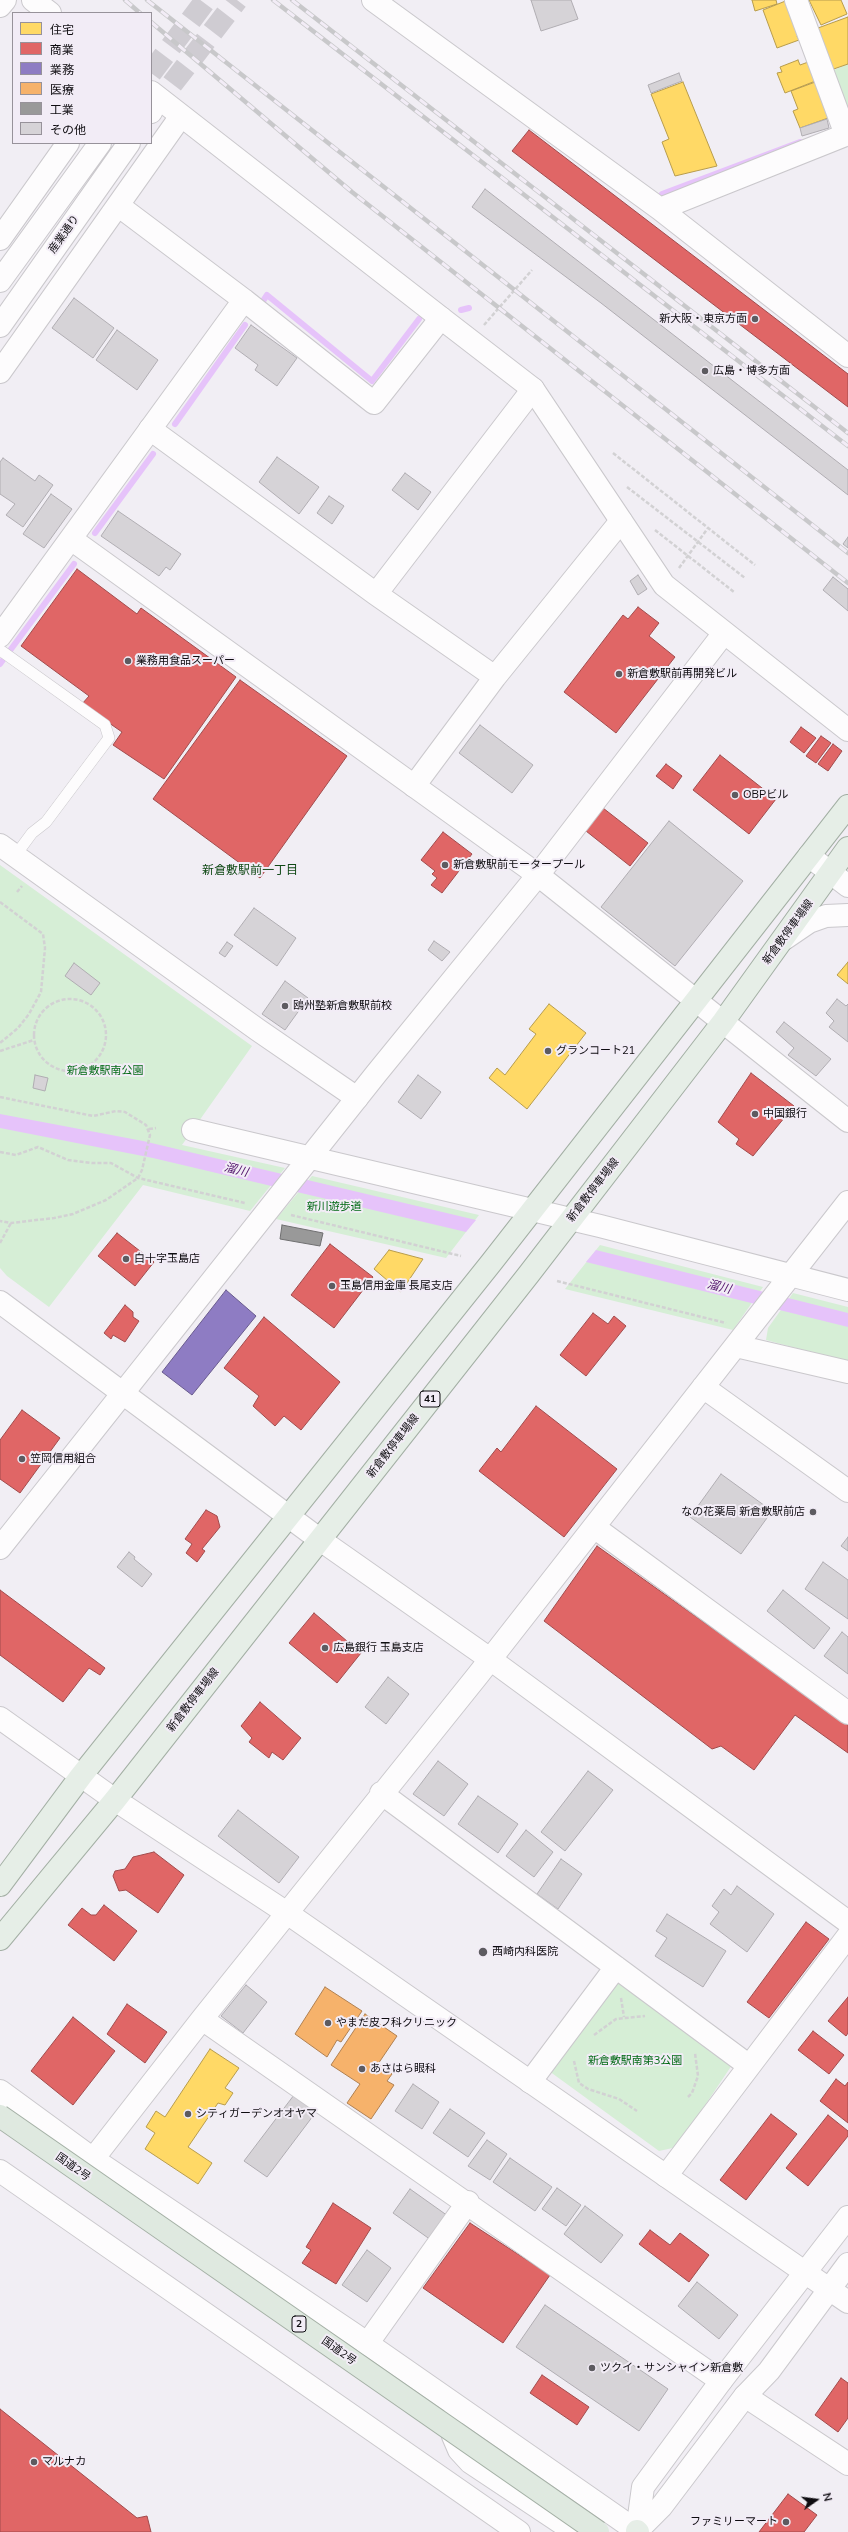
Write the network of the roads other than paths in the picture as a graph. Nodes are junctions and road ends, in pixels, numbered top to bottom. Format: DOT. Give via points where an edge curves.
graph roads {
  1 [pos="4,0"];
  2 [pos="33,0"];
  3 [pos="373,0"];
  4 [pos="796,0"];
  5 [pos="0,6"];
  6 [pos="49,12"];
  7 [pos="152,104"];
  8 [pos="181,116"];
  9 [pos="847,134"];
  10 [pos="67,144"];
  11 [pos="99,144"];
  12 [pos="128,144"];
  13 [pos="119,206"];
  14 [pos="660,209"];
  15 [pos="0,239"];
  16 [pos="0,281"];
  17 [pos="244,300"];
  18 [pos="441,318"];
  19 [pos="0,326"];
  20 [pos="848,356"];
  21 [pos="0,372"];
  22 [pos="533,389"];
  23 [pos="150,429"];
  24 [pos="622,521"];
  25 [pos="71,538"];
  26 [pos="376,594"];
  27 [pos="724,633"];
  28 [pos="3,649"];
  29 [pos="495,677"];
  30 [pos="848,730"];
  31 [pos="414,786"];
  32 [pos="848,806"];
  33 [pos="848,848"];
  34 [pos="8,850"];
  35 [pos="809,856"];
  36 [pos="831,873"];
  37 [pos="538,876"];
  38 [pos="848,886"];
  39 [pos="848,915"];
  40 [pos="782,940"];
  41 [pos="695,1002"];
  42 [pos="723,1022"];
  43 [pos="357,1098"];
  44 [pos="848,1121"];
  45 [pos="192,1130"];
  46 [pos="304,1166"];
  47 [pos="848,1202"];
  48 [pos="530,1211"];
  49 [pos="570,1220"];
  50 [pos="784,1284"];
  51 [pos="848,1290"];
  52 [pos="0,1302"];
  53 [pos="747,1332"];
  54 [pos="848,1372"];
  55 [pos="703,1387"];
  56 [pos="123,1392"];
  57 [pos="848,1491"];
  58 [pos="288,1516"];
  59 [pos="594,1527"];
  60 [pos="3,1539"];
  61 [pos="319,1539"];
  62 [pos="490,1659"];
  63 [pos="848,1713"];
  64 [pos="0,1718"];
  65 [pos="81,1776"];
  66 [pos="381,1793"];
  67 [pos="115,1800"];
  68 [pos="0,1885"];
  69 [pos="287,1913"];
  70 [pos="848,1922"];
  71 [pos="848,1936"];
  72 [pos="0,1939"];
  73 [pos="616,1967"];
  74 [pos="202,2019"];
  75 [pos="748,2065"];
  76 [pos="530,2082"];
  77 [pos="0,2091"];
  78 [pos="0,2116"];
  79 [pos="93,2160"];
  80 [pos="0,2171"];
  81 [pos="666,2176"];
  82 [pos="468,2202"];
  83 [pos="848,2217"];
  84 [pos="848,2264"];
  85 [pos="806,2273"];
  86 [pos="829,2289"];
  87 [pos="848,2302"];
  88 [pos="367,2344"];
  89 [pos="721,2381"];
  90 [pos="745,2396"];
  91 [pos="446,2399"];
  92 [pos="848,2464"];
  93 [pos="519,2532"];
  94 [pos="575,2532"];
  95 [pos="598,2532"];
  96 [pos="638,2532"];
  1 -- 5 [label="street"];
  2 -- 6 [label="street"];
  3 -- 14 [label="street"];
  4 -- 9 [label="street"];
  7 -- 8 [label="street"];
  8 -- 13 [label="street"];
  8 -- 18 [label="street"];
  9 -- 14 [label="street"];
  10 -- 15 [label="street"];
  11 -- 16 [label="street"];
  12 -- 19 [label="street, 産業通り"];
  13 -- 17 [label="street"];
  13 -- 21 [label="street"];
  14 -- 20 [label="street"];
  17 -- 18 [label="street" via="374,403"];
  17 -- 23 [label="street"];
  18 -- 22 [label="street"];
  22 -- 24 [label="street"];
  22 -- 26 [label="street"];
  23 -- 25 [label="street"];
  23 -- 26 [label="street"];
  24 -- 27 [label="street" via="666,587"];
  24 -- 29 [label="street"];
  25 -- 28 [label="street"];
  25 -- 31 [label="street"];
  26 -- 29 [label="street"];
  27 -- 30 [label="street"];
  27 -- 37 [label="street"];
  28 -- 34 [label="lane" via="105,725 109,738 46,822"];
  29 -- 31 [label="street"];
  31 -- 37 [label="street"];
  32 -- 35 [label="main road"];
  33 -- 36 [label="main road, 新倉敷停車場線 / 41"];
  34 -- 43 [label="street"];
  35 -- 36 [label="street"];
  35 -- 41 [label="main road"];
  36 -- 38 [label="street"];
  36 -- 40 [label="main road, 新倉敷停車場線 / 41"];
  37 -- 41 [label="street"];
  37 -- 43 [label="street"];
  39 -- 40 [label="street" via="826,916 809,922"];
  40 -- 42 [label="main road, 新倉敷停車場線 / 41"];
  41 -- 42 [label="street"];
  41 -- 48 [label="main road"];
  42 -- 44 [label="street"];
  42 -- 49 [label="main road, 新倉敷停車場線 / 41"];
  43 -- 46 [label="street"];
  45 -- 46 [label="street"];
  46 -- 48 [label="street"];
  46 -- 56 [label="street"];
  47 -- 50 [label="street"];
  48 -- 49 [label="street"];
  48 -- 58 [label="main road"];
  49 -- 50 [label="street"];
  49 -- 61 [label="main road, 新倉敷停車場線 / 41"];
  50 -- 51 [label="street"];
  50 -- 53 [label="street"];
  52 -- 56 [label="street"];
  53 -- 54 [label="street"];
  53 -- 55 [label="street"];
  55 -- 57 [label="street"];
  55 -- 59 [label="street"];
  56 -- 58 [label="street"];
  56 -- 60 [label="street"];
  58 -- 61 [label="street"];
  58 -- 65 [label="main road"];
  59 -- 62 [label="street"];
  59 -- 63 [label="street"];
  61 -- 62 [label="street"];
  61 -- 67 [label="main road, 新倉敷停車場線 / 41"];
  62 -- 66 [label="street"];
  62 -- 70 [label="street"];
  64 -- 65 [label="street"];
  65 -- 67 [label="street"];
  65 -- 68 [label="main road"];
  66 -- 69 [label="street"];
  66 -- 73 [label="street"];
  67 -- 69 [label="street"];
  67 -- 72 [label="main road, 新倉敷停車場線 / 41"];
  69 -- 74 [label="street"];
  69 -- 76 [label="street"];
  71 -- 75 [label="street"];
  73 -- 75 [label="street"];
  73 -- 76 [label="street"];
  74 -- 79 [label="street"];
  74 -- 82 [label="street"];
  75 -- 81 [label="street"];
  76 -- 81 [label="street"];
  77 -- 79 [label="street"];
  78 -- 95 [label="highway, 国道2号 / 2, bridge"];
  79 -- 88 [label="street"];
  80 -- 93 [label="street"];
  81 -- 85 [label="street"];
  82 -- 88 [label="street"];
  82 -- 89 [label="street"];
  83 -- 85 [label="street"];
  84 -- 86 [label="street"];
  85 -- 86 [label="street"];
  85 -- 89 [label="street"];
  86 -- 87 [label="street"];
  86 -- 90 [label="street" via="769,2371"];
  88 -- 91 [label="street"];
  89 -- 96 [label="street" via="643,2487"];
  90 -- 92 [label="street"];
  90 -- 96 [label="street" via="661,2507"];
  91 -- 94 [label="street" via="453,2436 459,2450 470,2462"];
  91 -- 96 [label="street"];
}
